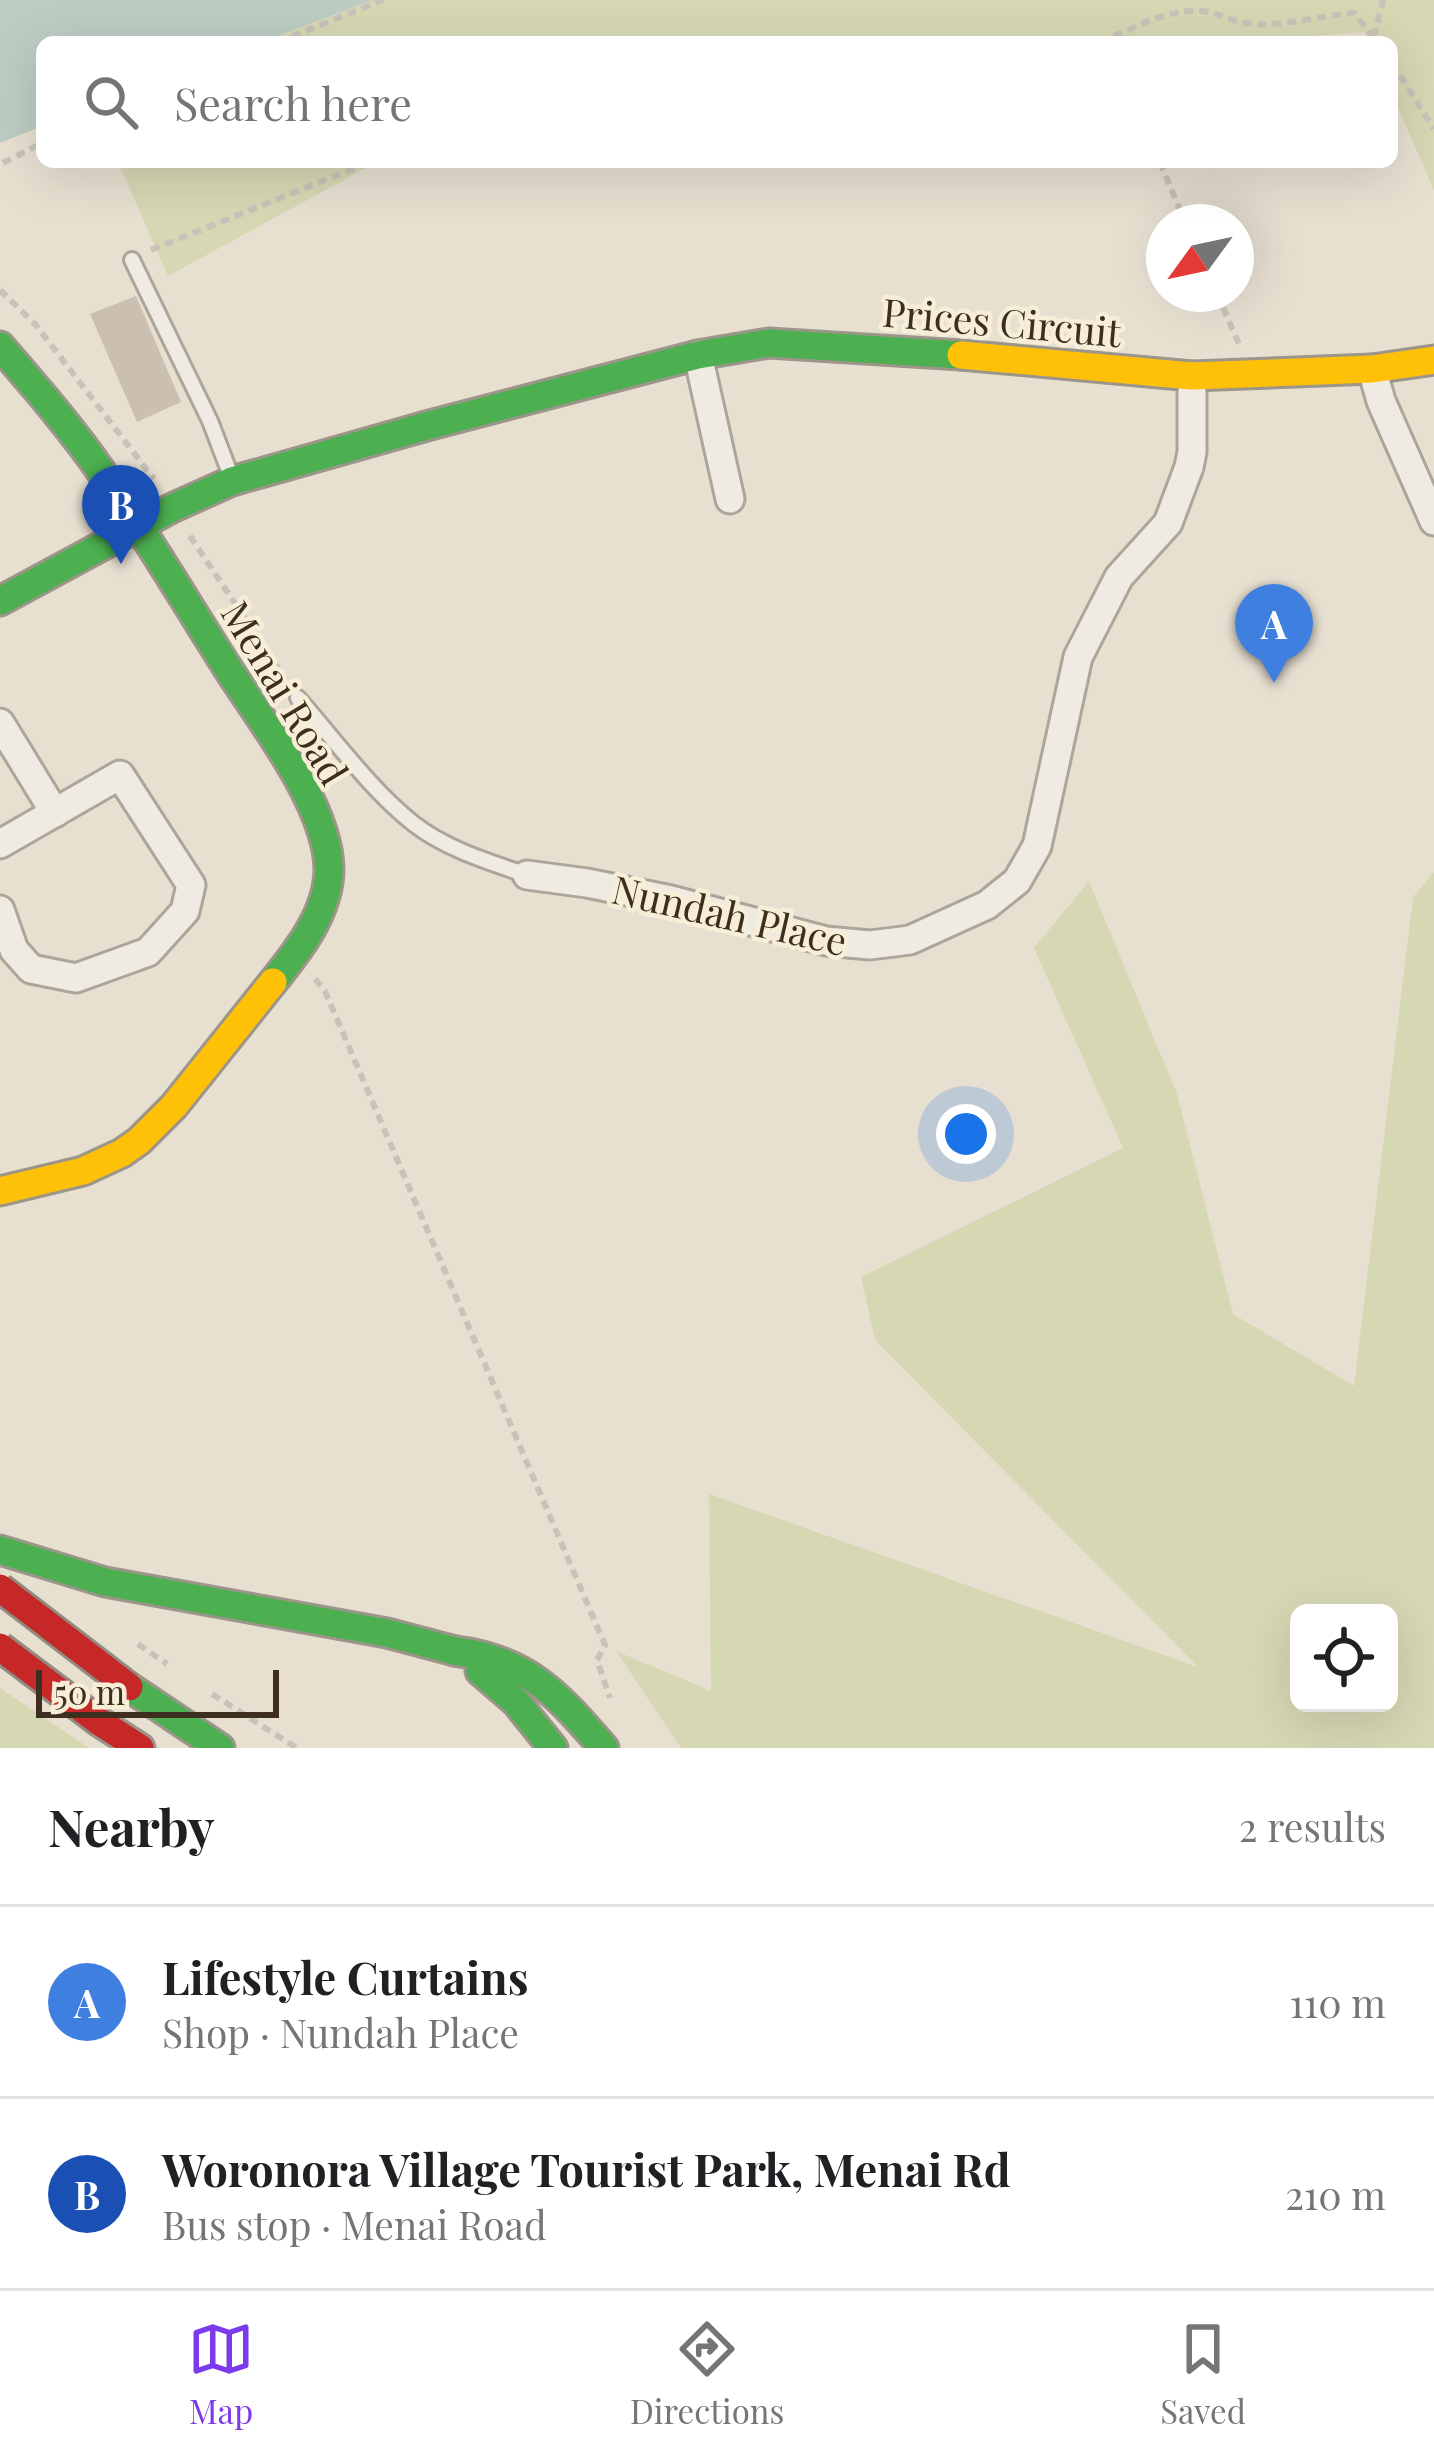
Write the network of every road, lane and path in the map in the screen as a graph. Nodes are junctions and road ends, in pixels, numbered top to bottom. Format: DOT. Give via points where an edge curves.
graph roads {
  1 [pos="383,0"];
  2 [pos="1383,0"];
  3 [pos="293,36"];
  4 [pos="1118,36"];
  5 [pos="1373,36"];
  6 [pos="1377,36"];
  7 [pos="1398,72"];
  8 [pos="1434,129"];
  9 [pos="36,146"];
  10 [pos="3,163"];
  11 [pos="355,168"];
  12 [pos="1162,168"];
  13 [pos="1178,204"];
  14 [pos="132,260"];
  15 [pos="1225,312"];
  16 [pos="0,346"];
  17 [pos="698,355"];
  18 [pos="1434,360"];
  19 [pos="1372,369"];
  20 [pos="1253,374"];
  21 [pos="1192,376"];
  22 [pos="232,481"];
  23 [pos="730,499"];
  24 [pos="1434,521"];
  25 [pos="137,526"];
  26 [pos="0,601"];
  27 [pos="298,698"];
  28 [pos="0,723"];
  29 [pos="55,813"];
  30 [pos="0,844"];
  31 [pos="527,874"];
  32 [pos="0,910"];
  33 [pos="293,953"];
  34 [pos="0,1191"];
  35 [pos="0,1550"];
  36 [pos="0,1588"];
  37 [pos="126,1635"];
  38 [pos="0,1647"];
  39 [pos="455,1651"];
  40 [pos="597,1660"];
  41 [pos="170,1666"];
  42 [pos="204,1689"];
  43 [pos="140,1748"];
  44 [pos="220,1748"];
  45 [pos="297,1748"];
  46 [pos="554,1748"];
  47 [pos="604,1748"];
  1 -- 3 [label="path"];
  2 -- 6 [label="path"];
  4 -- 5 [label="path" via="1194,10 1245,24 1354,14"];
  7 -- 8 [label="path"];
  9 -- 10 [label="path"];
  11 -- 14 [label="path"];
  12 -- 13 [label="path"];
  14 -- 22 [label="lane"];
  15 -- 20 [label="path"];
  16 -- 25 [label="street, Menai Road" via="72,430"];
  17 -- 21 [label="street, Prices Circuit" via="814,345"];
  17 -- 22 [label="street, Prices Circuit"];
  17 -- 23 [label="street"];
  18 -- 19 [label="street, Prices Circuit"];
  19 -- 20 [label="street, Prices Circuit"];
  19 -- 24 [label="street"];
  20 -- 21 [label="street, Prices Circuit"];
  21 -- 31 [label="street, Nundah Place" via="1192,452 1168,523 1119,577 1078,657 1037,845 1017,881 987,905 910,940 870,945"];
  22 -- 25 [label="street, Prices Circuit"];
  25 -- 26 [label="street, Prices Circuit"];
  25 -- 33 [label="street, Menai Road" via="310,802 328,873 321,906"];
  27 -- 31 [label="lane" via="416,826"];
  28 -- 29 [label="street"];
  29 -- 30 [label="street"];
  29 -- 32 [label="street" via="120,775 191,885 185,911 148,952 76,978 31,970"];
  33 -- 34 [label="street, Menai Road" via="156,1126 91,1170"];
  33 -- 40 [label="path" via="325,991 605,1645"];
  35 -- 39 [label="street" via="105,1582"];
  36 -- 44 [label="street, bridge"];
  37 -- 41 [label="path"];
  38 -- 43 [label="street, bridge"];
  39 -- 46 [label="street" via="516,1702"];
  39 -- 47 [label="street" via="518,1669 566,1704"];
  42 -- 45 [label="path"];
}
